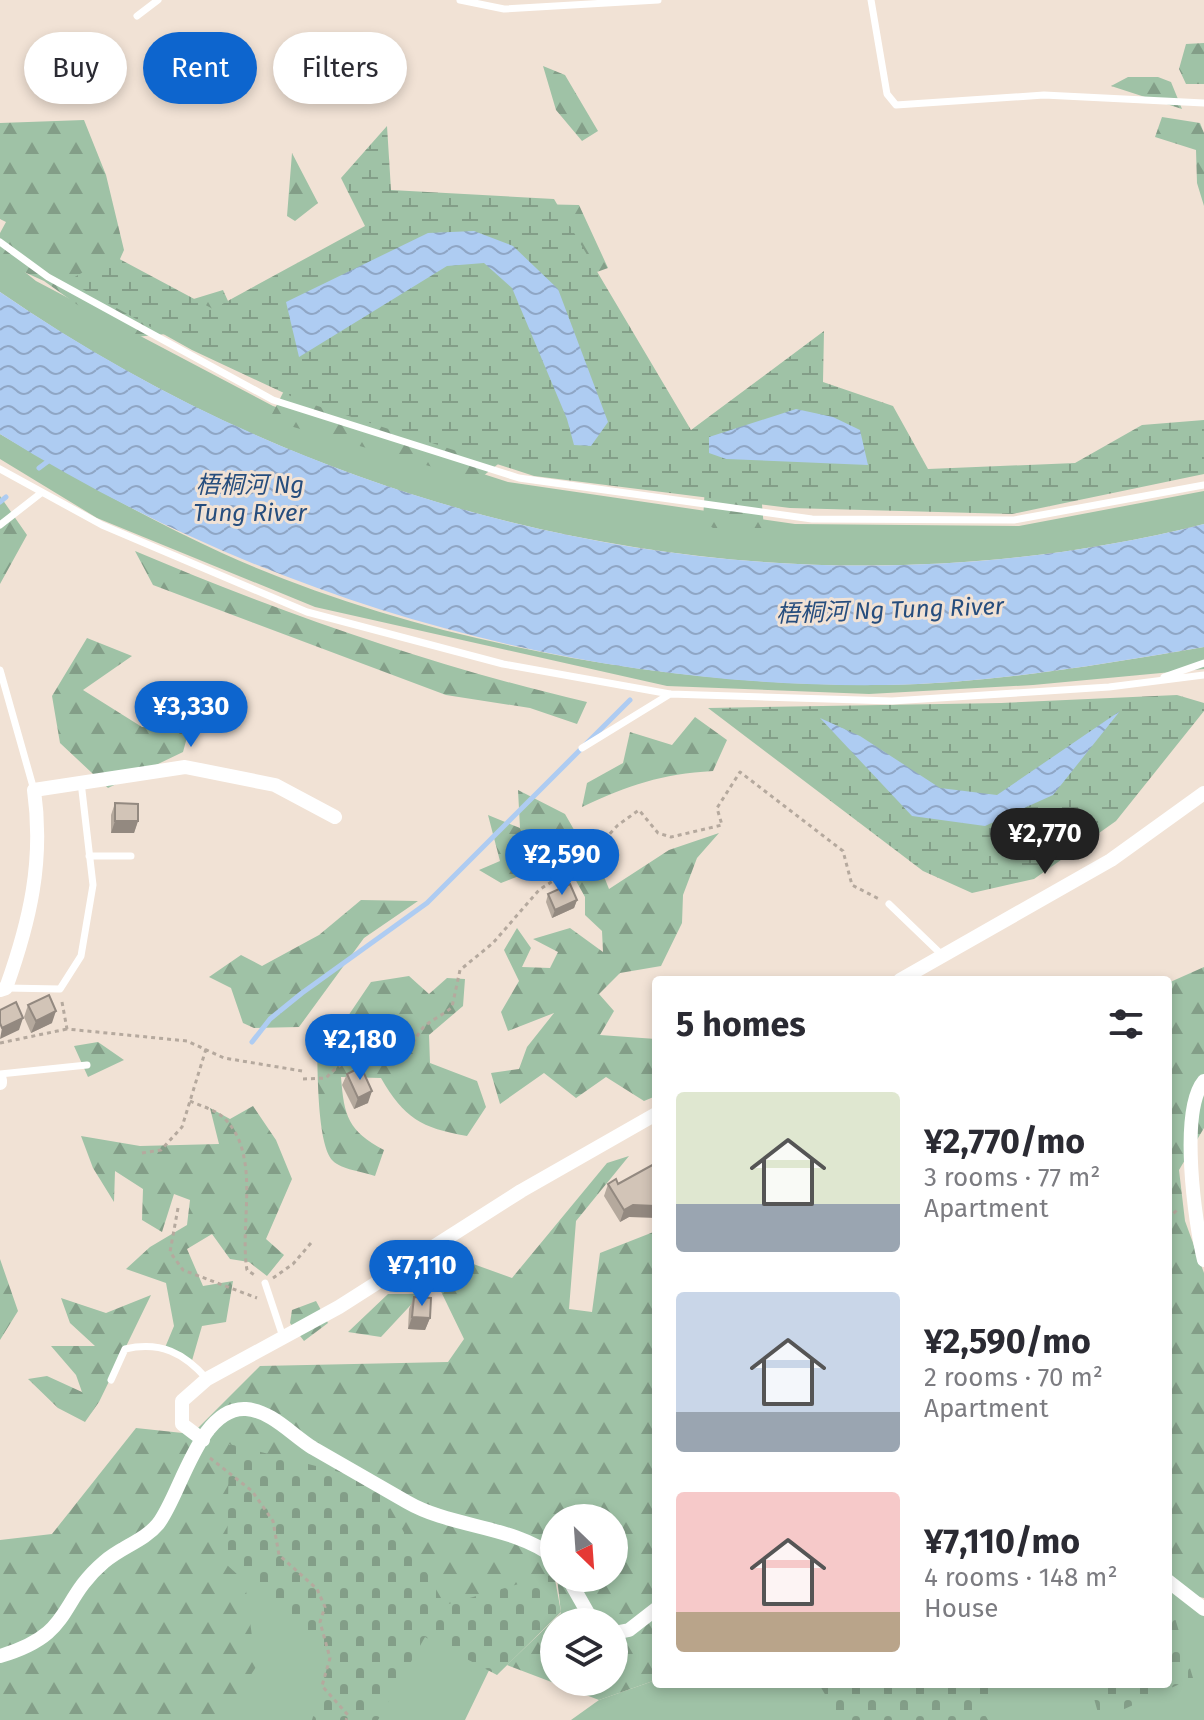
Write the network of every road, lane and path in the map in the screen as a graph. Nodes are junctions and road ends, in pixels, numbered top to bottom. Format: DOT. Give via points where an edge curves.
graph roads {
  1 [pos="158,0"];
  2 [pos="460,0"];
  3 [pos="658,0"];
  4 [pos="871,0"];
  5 [pos="137,16"];
  6 [pos="1204,103"];
  7 [pos="0,242"];
  8 [pos="0,469"];
  9 [pos="1204,485"];
  10 [pos="41,493"];
  11 [pos="0,525"];
  12 [pos="1204,663"];
  13 [pos="0,670"];
  14 [pos="1204,675"];
  15 [pos="1149,682"];
  16 [pos="670,694"];
  17 [pos="582,748"];
  18 [pos="81,782"];
  19 [pos="34,790"];
  20 [pos="1204,793"];
  21 [pos="335,817"];
  22 [pos="89,856"];
  23 [pos="131,856"];
  24 [pos="889,904"];
  25 [pos="942,955"];
  26 [pos="907,976"];
  27 [pos="3,989"];
  28 [pos="60,989"];
  29 [pos="67,1029"];
  30 [pos="0,1043"];
  31 [pos="206,1049"];
  32 [pos="87,1065"];
  33 [pos="302,1071"];
  34 [pos="0,1079"];
  35 [pos="303,1079"];
  36 [pos="1204,1081"];
  37 [pos="190,1101"];
  38 [pos="652,1116"];
  39 [pos="142,1153"];
  40 [pos="178,1208"];
  41 [pos="311,1243"];
  42 [pos="1204,1260"];
  43 [pos="265,1283"];
  44 [pos="272,1304"];
  45 [pos="283,1337"];
  46 [pos="207,1379"];
  47 [pos="111,1380"];
  48 [pos="200,1445"];
  49 [pos="540,1548"];
  50 [pos="1172,1584"];
  51 [pos="1204,1609"];
  52 [pos="652,1612"];
  53 [pos="628,1630"];
  54 [pos="0,1656"];
  55 [pos="346,1720"];
  1 -- 5 [label="lane"];
  2 -- 3 [label="lane" via="504,9"];
  4 -- 6 [label="lane" via="887,94 896,105 1044,95"];
  7 -- 9 [label="lane" via="48,277 273,400 519,478 812,519 1014,520"];
  8 -- 10 [label="lane"];
  10 -- 11 [label="lane"];
  10 -- 16 [label="lane" via="102,525 307,612 503,664"];
  12 -- 15 [label="lane"];
  13 -- 19 [label="lane"];
  14 -- 15 [label="lane"];
  15 -- 16 [label="lane" via="892,701"];
  16 -- 17 [label="lane"];
  18 -- 19 [label="street"];
  18 -- 21 [label="street" via="185,767 275,785"];
  18 -- 22 [label="lane"];
  19 -- 27 [label="street" via="36,877 27,928"];
  20 -- 25 [label="street" via="1111,860"];
  22 -- 23 [label="lane"];
  22 -- 28 [label="lane" via="93,885 81,956"];
  24 -- 25 [label="lane"];
  24 -- 35 [label="path" via="852,885 843,851 740,772 717,808 722,825 671,837 658,833 639,810 585,860 539,890 493,943 460,970 452,1007 423,1027 405,1051 354,1057 339,1063 326,1078"];
  25 -- 26 [label="street"];
  27 -- 28 [label="lane"];
  28 -- 29 [label="path"];
  29 -- 30 [label="path"];
  29 -- 31 [label="path" via="139,1033"];
  31 -- 33 [label="path" via="224,1058"];
  31 -- 37 [label="path"];
  32 -- 34 [label="lane"];
  36 -- 42 [label="street" via="1191,1116"];
  37 -- 39 [label="path" via="182,1127 161,1150"];
  37 -- 43 [label="path" via="223,1115 241,1140 243,1248 247,1270"];
  38 -- 45 [label="street"];
  40 -- 44 [label="path" via="170,1252 183,1270"];
  41 -- 43 [label="path" via="293,1264"];
  43 -- 44 [label="lane"];
  44 -- 45 [label="lane"];
  45 -- 46 [label="street"];
  46 -- 47 [label="lane" via="186,1356 144,1345 125,1349"];
  46 -- 48 [label="street" via="182,1401 182,1424"];
  48 -- 49 [label="street" via="226,1413 260,1412 417,1508"];
  48 -- 54 [label="street" via="155,1529 95,1570 48,1634"];
  48 -- 55 [label="path" via="252,1491 273,1521 279,1555 317,1589 325,1607 320,1622 330,1658 322,1686 348,1715"];
  50 -- 51 [label="street"];
  52 -- 53 [label="street"];
}
